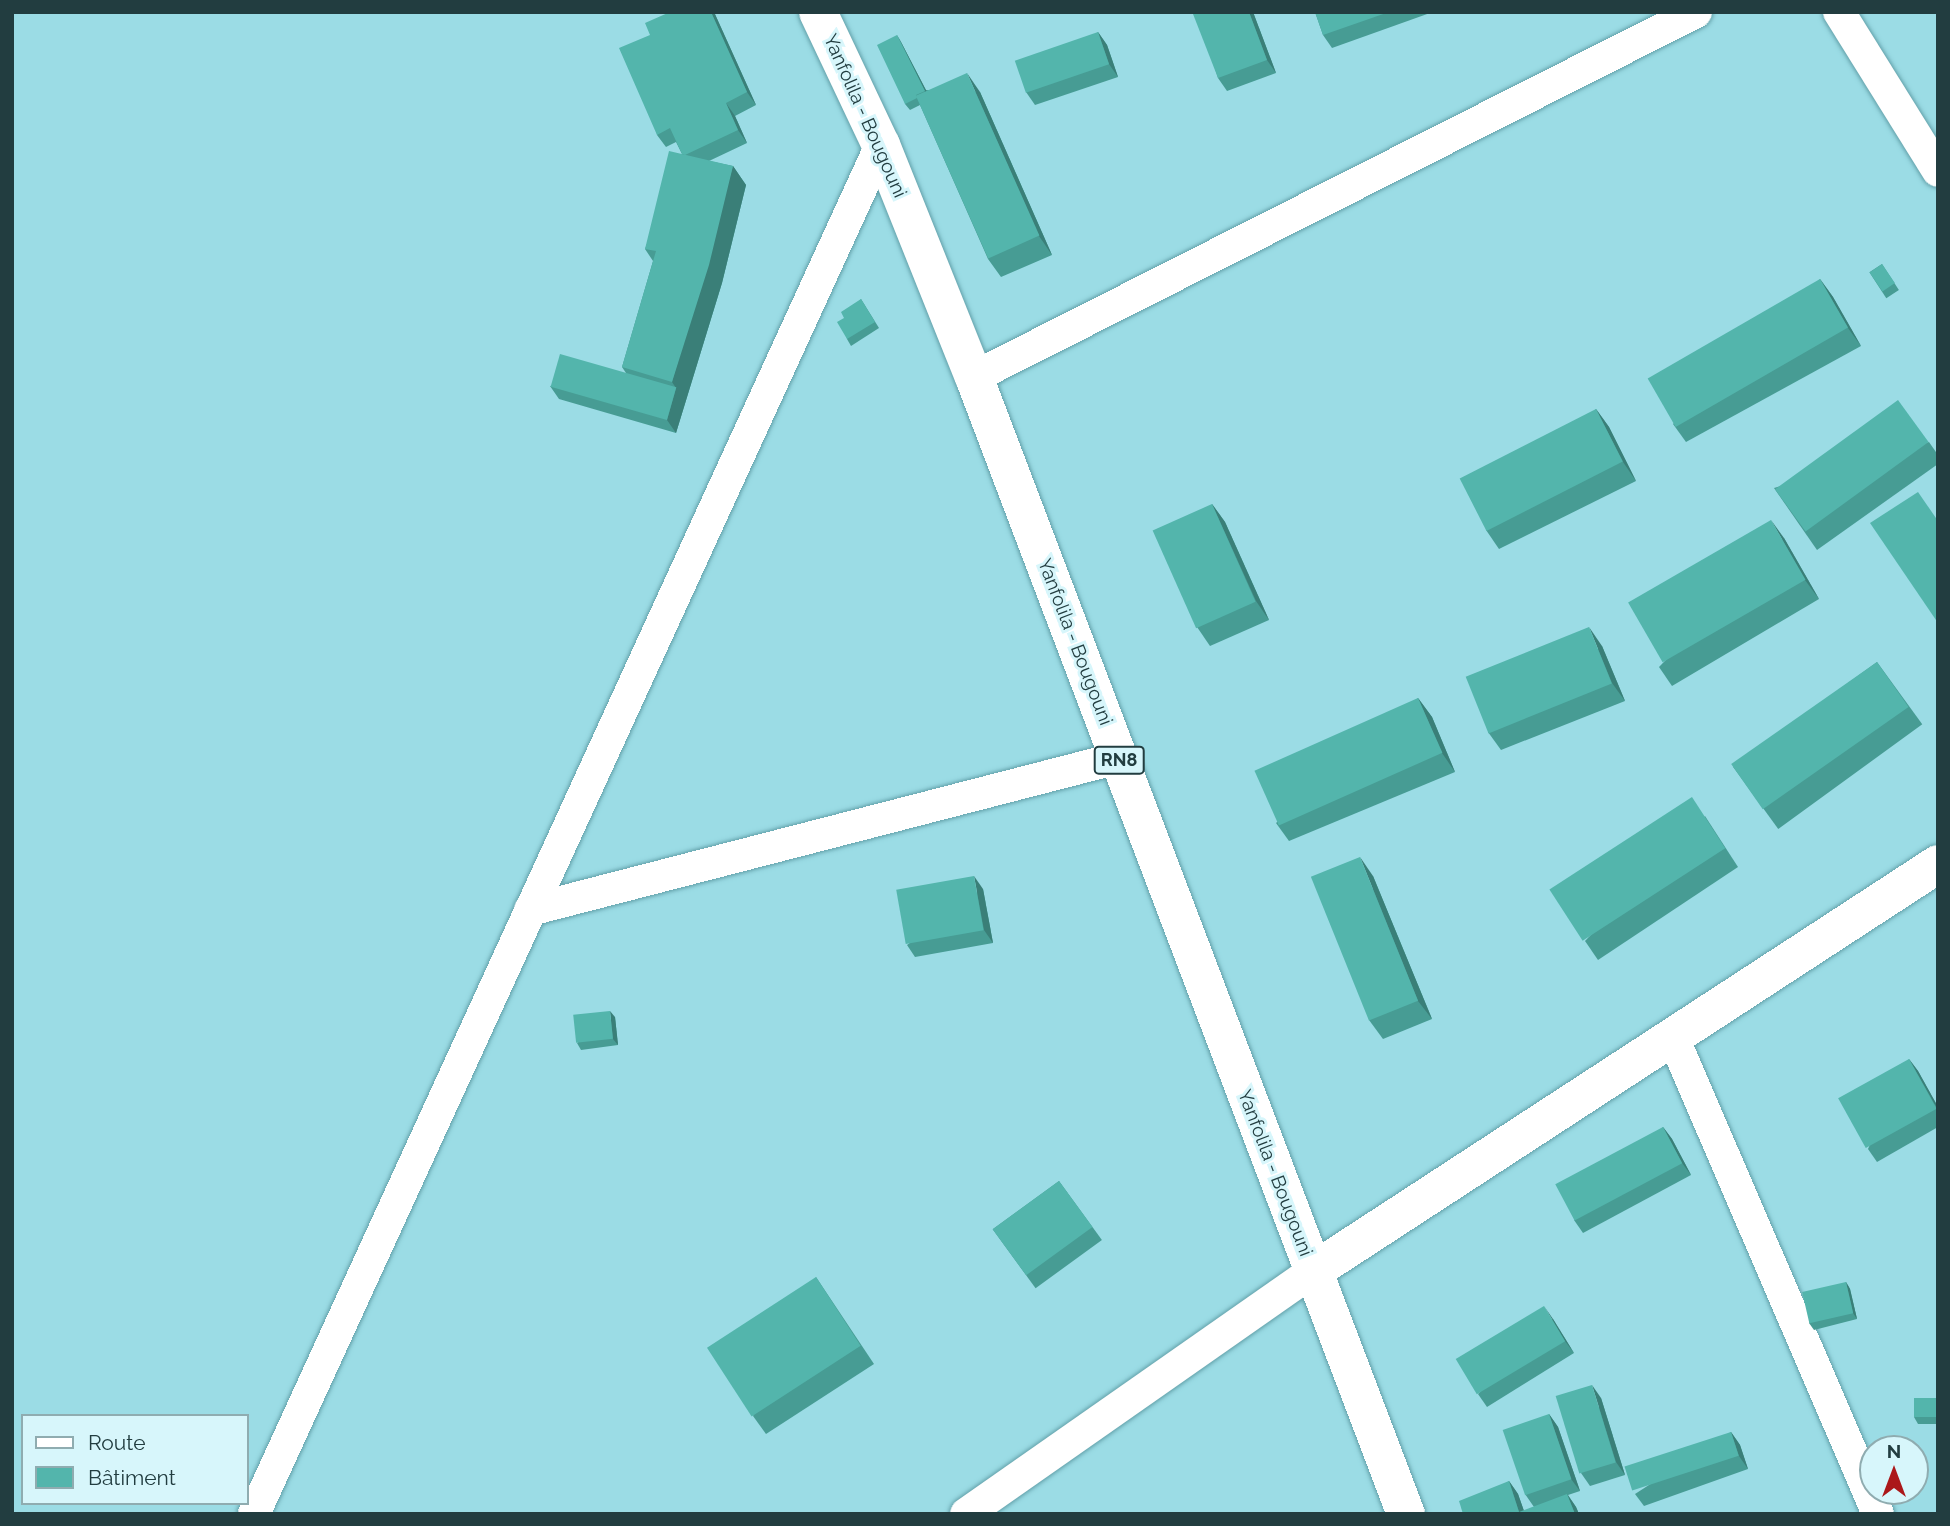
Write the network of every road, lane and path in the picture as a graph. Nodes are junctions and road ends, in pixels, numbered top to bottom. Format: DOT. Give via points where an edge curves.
graph roads {
  1 [pos="818,12"];
  2 [pos="1696,12"];
  3 [pos="1839,12"];
  4 [pos="881,145"];
  5 [pos="1938,171"];
  6 [pos="974,377"];
  7 [pos="1118,758"];
  8 [pos="1938,864"];
  9 [pos="530,909"];
  10 [pos="1672,1035"];
  11 [pos="1312,1272"];
  12 [pos="254,1514"];
  13 [pos="966,1514"];
  14 [pos="1406,1514"];
  15 [pos="1878,1514"];
  1 -- 4 [label="main road, Yanfolila - Bougouni / RN8"];
  2 -- 6 [label="street"];
  3 -- 5 [label="street"];
  4 -- 6 [label="main road, Yanfolila - Bougouni / RN8"];
  4 -- 9 [label="street"];
  6 -- 7 [label="main road, Yanfolila - Bougouni / RN8"];
  7 -- 9 [label="street"];
  7 -- 11 [label="main road, Yanfolila - Bougouni / RN8"];
  8 -- 10 [label="main road"];
  9 -- 12 [label="street"];
  10 -- 11 [label="main road"];
  10 -- 15 [label="street"];
  11 -- 13 [label="street"];
  11 -- 14 [label="main road, Yanfolila - Bougouni / RN8"];
}
